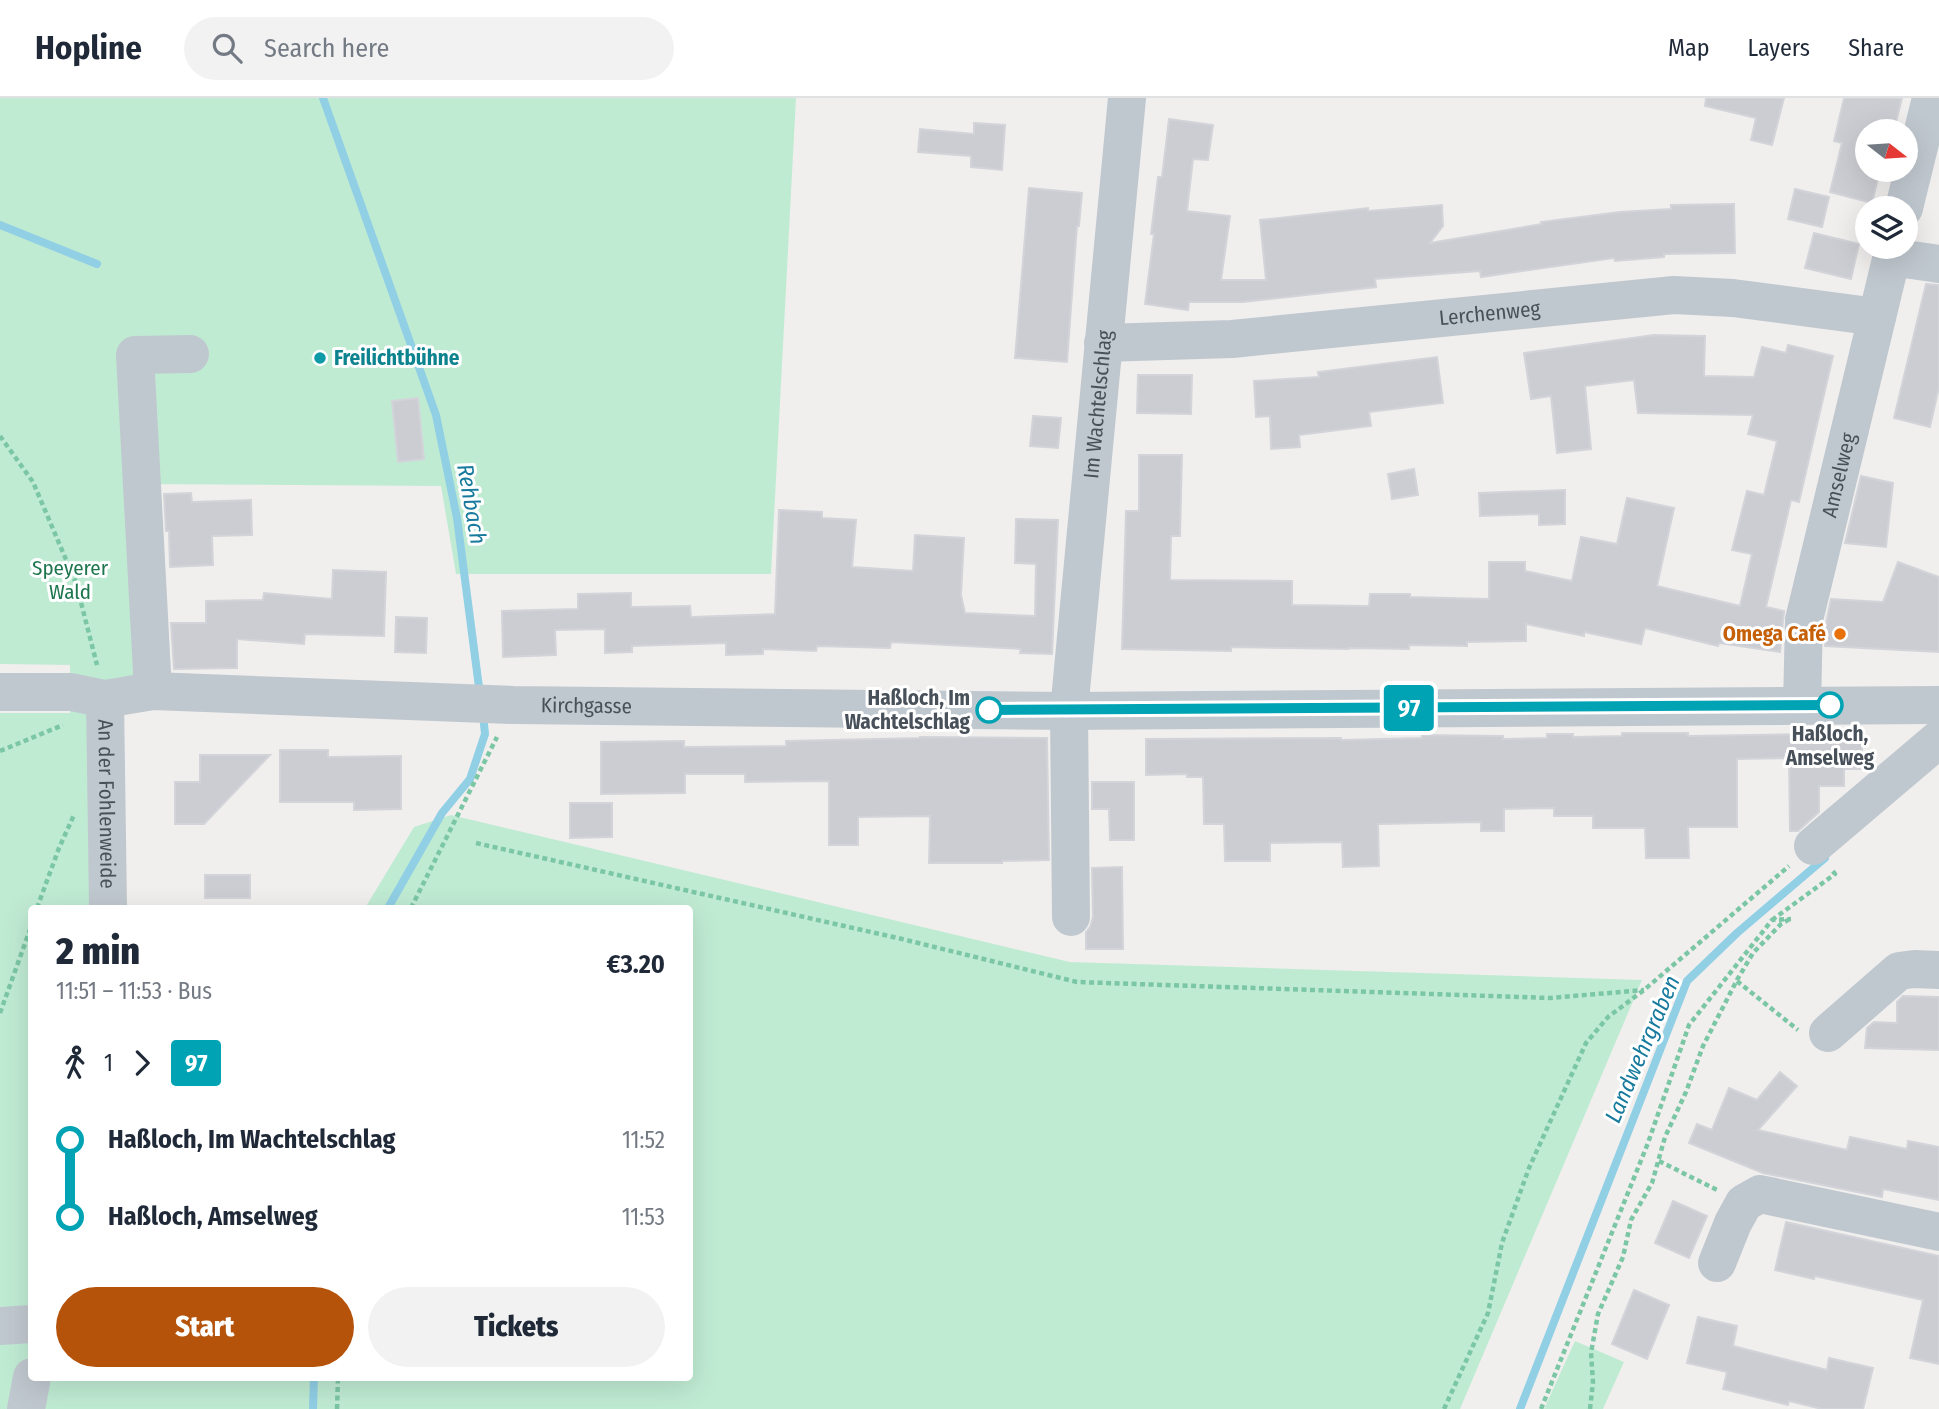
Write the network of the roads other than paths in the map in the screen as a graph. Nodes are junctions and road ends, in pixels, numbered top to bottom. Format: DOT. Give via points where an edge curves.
graph roads {
  1 [pos="1127,98"];
  2 [pos="1931,98"];
  3 [pos="1907,196"];
  4 [pos="1891,259"];
  5 [pos="1918,259"];
  6 [pos="1939,264"];
  7 [pos="1877,317"];
  8 [pos="1103,343"];
  9 [pos="190,354"];
  10 [pos="153,691"];
  11 [pos="0,692"];
  12 [pos="105,699"];
  13 [pos="1802,705"];
  14 [pos="1939,705"];
  15 [pos="1069,711"];
  16 [pos="1939,739"];
  17 [pos="1824,860"];
  18 [pos="108,905"];
  19 [pos="1071,917"];
  20 [pos="1939,970"];
  21 [pos="1828,1033"];
  22 [pos="1939,1232"];
  23 [pos="1717,1263"];
  24 [pos="28,1324"];
  25 [pos="0,1326"];
  26 [pos="31,1381"];
  27 [pos="26,1409"];
  1 -- 8 [label="street, Im Wachtelschlag"];
  2 -- 3 [label="street"];
  4 -- 7 [label="street, Amselweg"];
  5 -- 6 [label="street"];
  7 -- 8 [label="street, Lerchenweg" via="1674,295 1232,340"];
  7 -- 13 [label="street, Amselweg" via="1804,620"];
  8 -- 15 [label="street, Im Wachtelschlag"];
  9 -- 10 [label="street" via="135,355"];
  10 -- 12 [label="street, Kirchgasse"];
  10 -- 15 [label="street, Kirchgasse" via="513,705"];
  11 -- 12 [label="street" via="71,692"];
  12 -- 18 [label="street, An der Fohlenweide"];
  13 -- 14 [label="street, Kirchgasse"];
  13 -- 15 [label="street, Kirchgasse"];
  15 -- 19 [label="street"];
  16 -- 17 [label="street"];
  20 -- 21 [label="street" via="1899,971"];
  22 -- 23 [label="street" via="1760,1194 1744,1203"];
  24 -- 25 [label="street"];
  26 -- 27 [label="street"];
}
